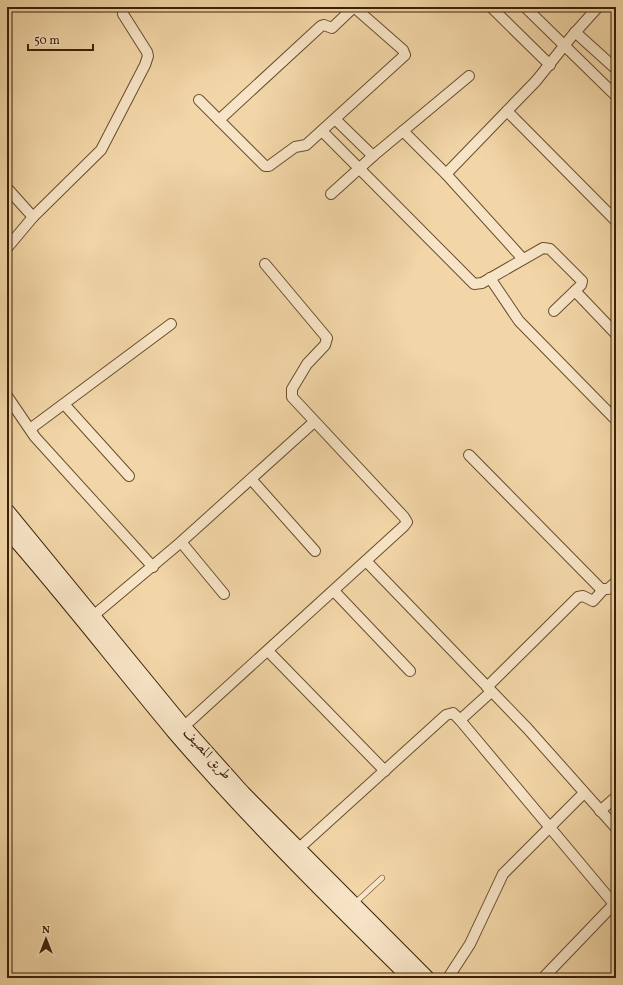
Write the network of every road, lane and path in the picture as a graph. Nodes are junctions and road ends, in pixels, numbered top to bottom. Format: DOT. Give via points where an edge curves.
graph roads {
  1 [pos="123,7"];
  2 [pos="354,7"];
  3 [pos="491,7"];
  4 [pos="525,7"];
  5 [pos="598,7"];
  6 [pos="575,32"];
  7 [pos="563,46"];
  8 [pos="550,65"];
  9 [pos="616,69"];
  10 [pos="469,76"];
  11 [pos="616,96"];
  12 [pos="199,100"];
  13 [pos="508,110"];
  14 [pos="335,119"];
  15 [pos="219,120"];
  16 [pos="322,131"];
  17 [pos="404,131"];
  18 [pos="373,156"];
  19 [pos="360,168"];
  20 [pos="446,174"];
  21 [pos="7,188"];
  22 [pos="331,194"];
  23 [pos="33,218"];
  24 [pos="616,221"];
  25 [pos="7,248"];
  26 [pos="523,259"];
  27 [pos="265,264"];
  28 [pos="490,278"];
  29 [pos="575,290"];
  30 [pos="554,311"];
  31 [pos="171,324"];
  32 [pos="616,334"];
  33 [pos="7,396"];
  34 [pos="64,404"];
  35 [pos="616,420"];
  36 [pos="314,422"];
  37 [pos="30,429"];
  38 [pos="469,455"];
  39 [pos="129,476"];
  40 [pos="251,479"];
  41 [pos="7,511"];
  42 [pos="7,530"];
  43 [pos="182,542"];
  44 [pos="314,551"];
  45 [pos="366,561"];
  46 [pos="153,567"];
  47 [pos="616,582"];
  48 [pos="603,590"];
  49 [pos="334,591"];
  50 [pos="224,594"];
  51 [pos="93,616"];
  52 [pos="268,650"];
  53 [pos="410,671"];
  54 [pos="489,689"];
  55 [pos="460,720"];
  56 [pos="180,730"];
  57 [pos="385,771"];
  58 [pos="584,793"];
  59 [pos="616,797"];
  60 [pos="600,811"];
  61 [pos="550,827"];
  62 [pos="616,828"];
  63 [pos="297,850"];
  64 [pos="382,878"];
  65 [pos="615,903"];
  66 [pos="353,905"];
  67 [pos="410,978"];
  68 [pos="427,978"];
  69 [pos="448,978"];
  70 [pos="543,978"];
  1 -- 23 [label="street" via="123,14 147,52 145,65 101,150"];
  2 -- 14 [label="street" via="406,55"];
  2 -- 15 [label="street" via="332,28 321,26"];
  3 -- 8 [label="street"];
  4 -- 7 [label="street"];
  5 -- 6 [label="street"];
  6 -- 7 [label="street"];
  6 -- 9 [label="street"];
  7 -- 8 [label="street"];
  7 -- 11 [label="street"];
  8 -- 13 [label="street"];
  10 -- 17 [label="street"];
  12 -- 15 [label="street"];
  13 -- 20 [label="street"];
  13 -- 24 [label="street"];
  14 -- 16 [label="street"];
  14 -- 18 [label="street"];
  15 -- 16 [label="street" via="267,166 295,147 306,145"];
  16 -- 19 [label="street"];
  17 -- 18 [label="street"];
  17 -- 20 [label="street"];
  18 -- 19 [label="street"];
  19 -- 22 [label="street"];
  19 -- 28 [label="street" via="474,284"];
  20 -- 26 [label="street"];
  21 -- 23 [label="street"];
  23 -- 25 [label="street"];
  26 -- 28 [label="street"];
  26 -- 29 [label="street" via="543,248 548,248 581,279 581,285"];
  27 -- 36 [label="street" via="328,338 325,345 307,364 290,392 292,398"];
  28 -- 35 [label="street" via="519,322"];
  29 -- 30 [label="street"];
  29 -- 32 [label="street"];
  31 -- 34 [label="street"];
  33 -- 37 [label="street"];
  34 -- 37 [label="street"];
  34 -- 39 [label="street"];
  36 -- 40 [label="street"];
  36 -- 45 [label="street" via="406,519 404,526"];
  37 -- 46 [label="street"];
  38 -- 48 [label="street"];
  40 -- 43 [label="street"];
  40 -- 44 [label="street"];
  41 -- 51 [label="street, طريق المصيف"];
  42 -- 56 [label="street, طريق المصيف"];
  43 -- 46 [label="street"];
  43 -- 50 [label="street"];
  45 -- 49 [label="street"];
  45 -- 54 [label="street"];
  46 -- 51 [label="street"];
  47 -- 48 [label="street" via="608,590"];
  48 -- 54 [label="street" via="593,601 582,595 578,596"];
  49 -- 52 [label="street"];
  49 -- 53 [label="street"];
  51 -- 56 [label="street, طريق المصيف"];
  52 -- 56 [label="street"];
  52 -- 57 [label="street"];
  54 -- 55 [label="street"];
  54 -- 58 [label="street"];
  55 -- 57 [label="street" via="453,713 446,715"];
  55 -- 61 [label="street"];
  56 -- 63 [label="street, طريق المصيف"];
  56 -- 67 [label="street, طريق المصيف" via="289,858"];
  57 -- 63 [label="street"];
  58 -- 60 [label="street"];
  58 -- 61 [label="street"];
  59 -- 60 [label="street"];
  60 -- 62 [label="street"];
  61 -- 65 [label="street"];
  61 -- 69 [label="street" via="503,874 470,944"];
  63 -- 66 [label="street, طريق المصيف"];
  64 -- 66 [label="lane"];
  65 -- 70 [label="street"];
  66 -- 68 [label="street, طريق المصيف"];
}
